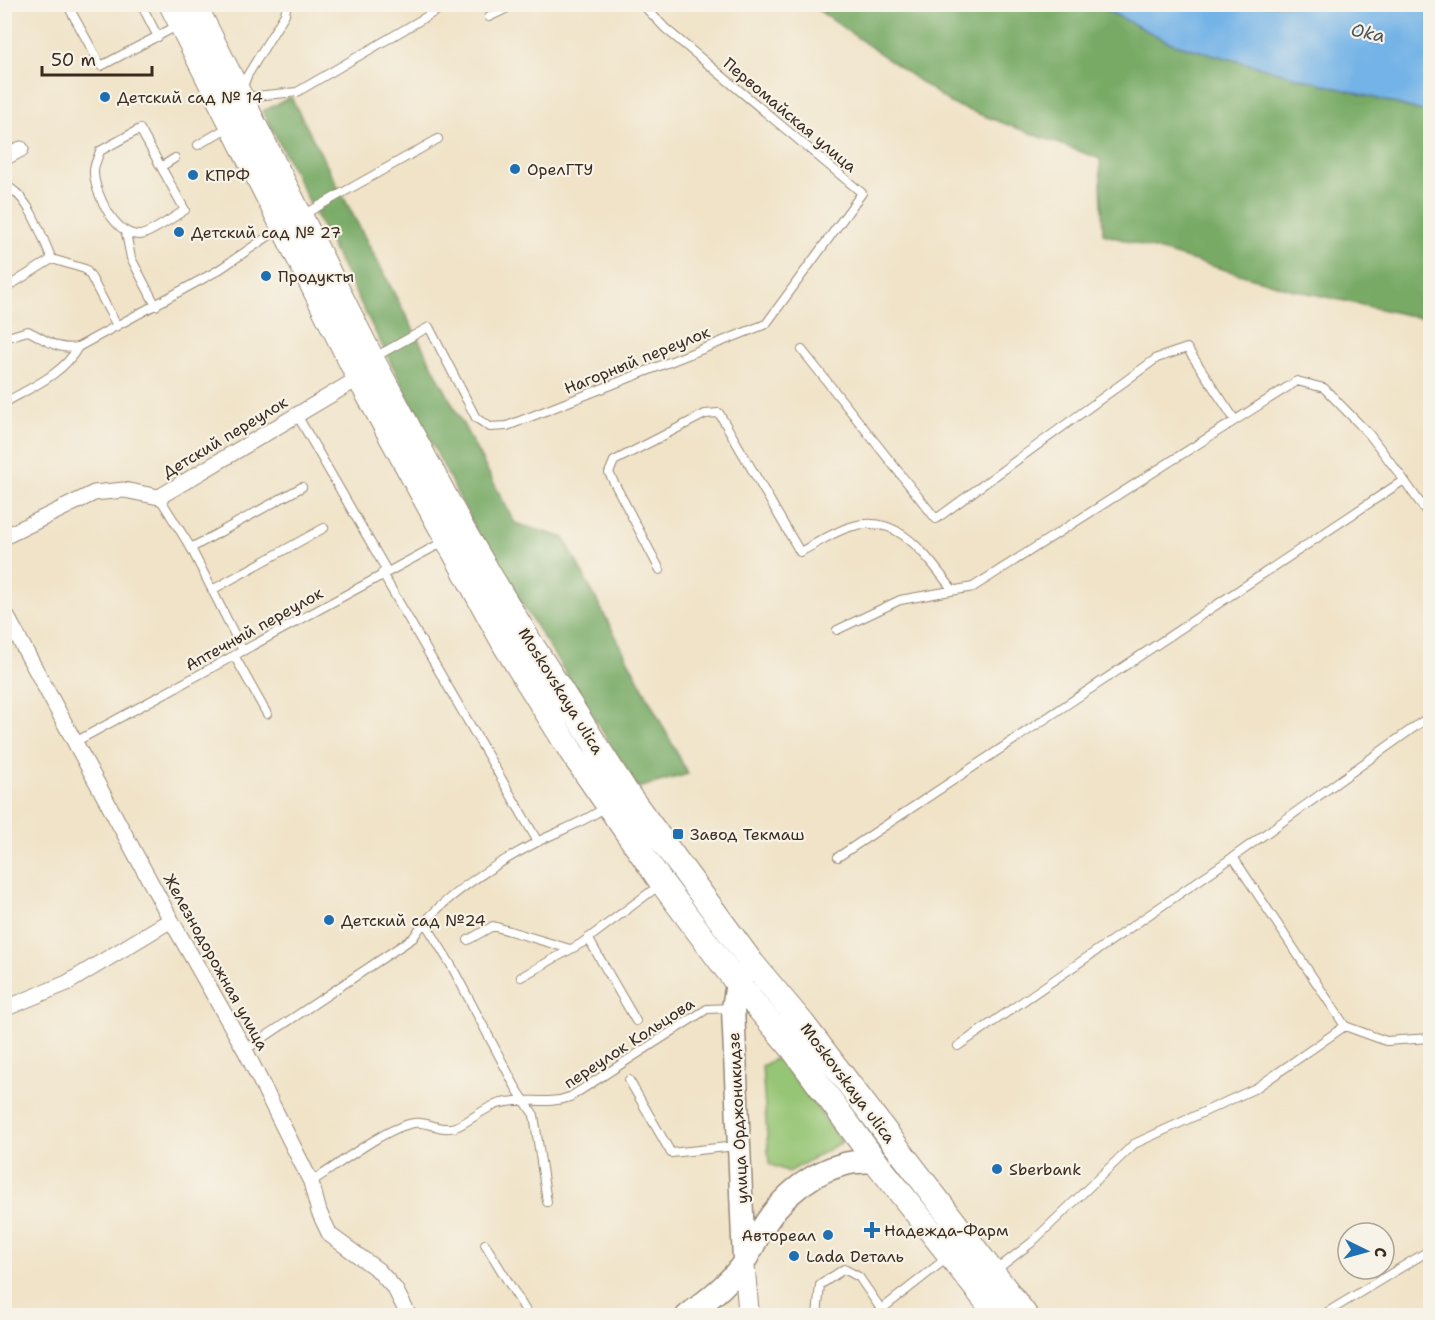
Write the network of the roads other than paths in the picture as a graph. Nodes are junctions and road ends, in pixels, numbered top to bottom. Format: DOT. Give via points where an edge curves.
graph roads {
  1 [pos="67,4"];
  2 [pos="141,4"];
  3 [pos="287,4"];
  4 [pos="448,4"];
  5 [pos="516,4"];
  6 [pos="642,4"];
  7 [pos="182,11"];
  8 [pos="489,17"];
  9 [pos="158,37"];
  10 [pos="239,97"];
  11 [pos="232,125"];
  12 [pos="438,139"];
  13 [pos="198,145"];
  14 [pos="21,149"];
  15 [pos="4,158"];
  16 [pos="175,158"];
  17 [pos="161,166"];
  18 [pos="4,185"];
  19 [pos="291,222"];
  20 [pos="126,233"];
  21 [pos="52,259"];
  22 [pos="795,286"];
  23 [pos="4,289"];
  24 [pos="156,306"];
  25 [pos="117,326"];
  26 [pos="4,338"];
  27 [pos="78,346"];
  28 [pos="802,350"];
  29 [pos="366,368"];
  30 [pos="4,403"];
  31 [pos="297,415"];
  32 [pos="1236,420"];
  33 [pos="1404,480"];
  34 [pos="302,488"];
  35 [pos="159,497"];
  36 [pos="1431,517"];
  37 [pos="324,528"];
  38 [pos="4,537"];
  39 [pos="446,540"];
  40 [pos="191,548"];
  41 [pos="660,570"];
  42 [pos="385,572"];
  43 [pos="212,590"];
  44 [pos="953,590"];
  45 [pos="4,611"];
  46 [pos="837,630"];
  47 [pos="243,651"];
  48 [pos="235,657"];
  49 [pos="267,714"];
  50 [pos="1431,716"];
  51 [pos="75,742"];
  52 [pos="607,806"];
  53 [pos="538,842"];
  54 [pos="838,857"];
  55 [pos="1233,857"];
  56 [pos="662,883"];
  57 [pos="171,920"];
  58 [pos="424,921"];
  59 [pos="588,938"];
  60 [pos="468,940"];
  61 [pos="570,949"];
  62 [pos="752,963"];
  63 [pos="520,977"];
  64 [pos="737,983"];
  65 [pos="733,1008"];
  66 [pos="4,1009"];
  67 [pos="636,1021"];
  68 [pos="1344,1026"];
  69 [pos="1431,1038"];
  70 [pos="958,1046"];
  71 [pos="245,1050"];
  72 [pos="629,1080"];
  73 [pos="525,1100"];
  74 [pos="741,1145"];
  75 [pos="876,1162"];
  76 [pos="312,1182"];
  77 [pos="547,1202"];
  78 [pos="485,1244"];
  79 [pos="1430,1252"];
  80 [pos="950,1255"];
  81 [pos="744,1261"];
  82 [pos="992,1273"];
  83 [pos="1431,1311"];
  84 [pos="882,1312"];
  85 [pos="409,1316"];
  86 [pos="529,1316"];
  87 [pos="687,1316"];
  88 [pos="749,1316"];
  89 [pos="817,1316"];
  90 [pos="873,1316"];
  91 [pos="998,1316"];
  92 [pos="1026,1316"];
  93 [pos="1321,1316"];
  94 [pos="1423,1316"];
  1 -- 9 [label="lane" via="101,66"];
  2 -- 9 [label="lane"];
  3 -- 10 [label="lane"];
  4 -- 10 [label="lane" via="297,92"];
  5 -- 8 [label="lane"];
  6 -- 22 [label="lane, Первомайская улица" via="666,29 862,192"];
  7 -- 9 [label="lane"];
  7 -- 10 [label="main road, Moskovskaya ulica"];
  7 -- 11 [label="main road, Moskovskaya ulica"];
  10 -- 19 [label="main road, Moskovskaya ulica"];
  11 -- 13 [label="lane"];
  11 -- 19 [label="main road, Moskovskaya ulica"];
  12 -- 19 [label="lane"];
  14 -- 15 [label="street"];
  16 -- 17 [label="lane"];
  17 -- 20 [label="lane" via="185,210 142,235"];
  17 -- 20 [label="lane" via="140,129 100,151 93,170 95,184 116,223"];
  18 -- 21 [label="lane" via="21,198"];
  19 -- 24 [label="lane"];
  19 -- 29 [label="main road, Moskovskaya ulica"];
  20 -- 24 [label="lane" via="130,258"];
  21 -- 23 [label="lane"];
  21 -- 25 [label="lane" via="85,269"];
  22 -- 29 [label="lane, Нагорный переулок" via="766,324 507,426 490,428 476,418 429,327"];
  24 -- 25 [label="lane"];
  25 -- 27 [label="lane"];
  26 -- 27 [label="lane" via="28,331 55,346"];
  27 -- 30 [label="lane" via="62,368"];
  28 -- 32 [label="lane" via="936,519 1157,358 1187,348"];
  29 -- 31 [label="street, Детский переулок"];
  29 -- 39 [label="main road, Moskovskaya ulica"];
  29 -- 62 [label="main road, Moskovskaya ulica" via="626,792"];
  31 -- 35 [label="street, Детский переулок"];
  31 -- 42 [label="lane"];
  32 -- 33 [label="lane" via="1297,381 1324,388 1369,434"];
  32 -- 44 [label="lane" via="973,587"];
  33 -- 36 [label="lane"];
  33 -- 54 [label="lane"];
  34 -- 40 [label="lane"];
  35 -- 38 [label="street, Детский переулок" via="124,490 94,493"];
  35 -- 40 [label="lane"];
  37 -- 43 [label="lane"];
  39 -- 42 [label="lane, Аптечный переулок"];
  39 -- 52 [label="main road, Moskovskaya ulica" via="506,647"];
  40 -- 43 [label="lane"];
  41 -- 44 [label="lane" via="609,473 614,461 705,414 719,413 800,552 851,526 883,525 913,540"];
  42 -- 47 [label="lane, Аптечный переулок"];
  42 -- 53 [label="lane"];
  43 -- 47 [label="lane"];
  44 -- 46 [label="lane" via="900,600"];
  45 -- 51 [label="street, Железнодорожная улица"];
  47 -- 48 [label="lane, Аптечный переулок"];
  48 -- 49 [label="lane"];
  48 -- 51 [label="lane, Аптечный переулок"];
  50 -- 55 [label="lane"];
  51 -- 57 [label="street, Железнодорожная улица"];
  52 -- 53 [label="lane"];
  52 -- 56 [label="main road, Moskovskaya ulica"];
  53 -- 58 [label="lane" via="489,870"];
  55 -- 68 [label="lane"];
  55 -- 70 [label="lane"];
  56 -- 59 [label="lane"];
  56 -- 64 [label="main road, Moskovskaya ulica"];
  57 -- 66 [label="street" via="67,983"];
  57 -- 71 [label="street, Железнодорожная улица"];
  58 -- 71 [label="lane" via="413,938"];
  58 -- 73 [label="lane"];
  59 -- 61 [label="lane"];
  59 -- 67 [label="lane"];
  60 -- 61 [label="lane" via="493,926"];
  61 -- 63 [label="lane"];
  62 -- 64 [label="main road, улица Орджоникидзе"];
  62 -- 82 [label="main road, Moskovskaya ulica"];
  64 -- 65 [label="main road, улица Орджоникидзе"];
  64 -- 75 [label="main road, Moskovskaya ulica" via="792,1047"];
  65 -- 73 [label="lane, переулок Кольцова" via="707,1009 570,1097 547,1103"];
  65 -- 74 [label="main road, улица Орджоникидзе"];
  68 -- 69 [label="lane" via="1386,1041"];
  68 -- 82 [label="lane" via="1256,1088 1134,1144 1031,1243"];
  71 -- 76 [label="street, Железнодорожная улица"];
  72 -- 74 [label="lane" via="671,1153"];
  73 -- 76 [label="lane, переулок Кольцова" via="490,1106 457,1127 442,1129 416,1122 397,1128"];
  73 -- 77 [label="lane" via="534,1114"];
  74 -- 81 [label="main road, улица Орджоникидзе"];
  75 -- 80 [label="main road, Moskovskaya ulica"];
  75 -- 81 [label="main road" via="856,1160 838,1165 794,1191 766,1222"];
  76 -- 85 [label="street, Железнодорожная улица" via="319,1212 330,1234 378,1270 395,1289"];
  78 -- 86 [label="lane"];
  79 -- 93 [label="lane"];
  80 -- 84 [label="lane"];
  80 -- 91 [label="main road, Moskovskaya ulica"];
  81 -- 87 [label="main road" via="721,1290"];
  81 -- 88 [label="street, улица Орджоникидзе"];
  82 -- 92 [label="main road, Moskovskaya ulica"];
  83 -- 94 [label="lane"];
  84 -- 89 [label="lane" via="859,1277 844,1269 820,1285"];
  84 -- 90 [label="lane"];
}
